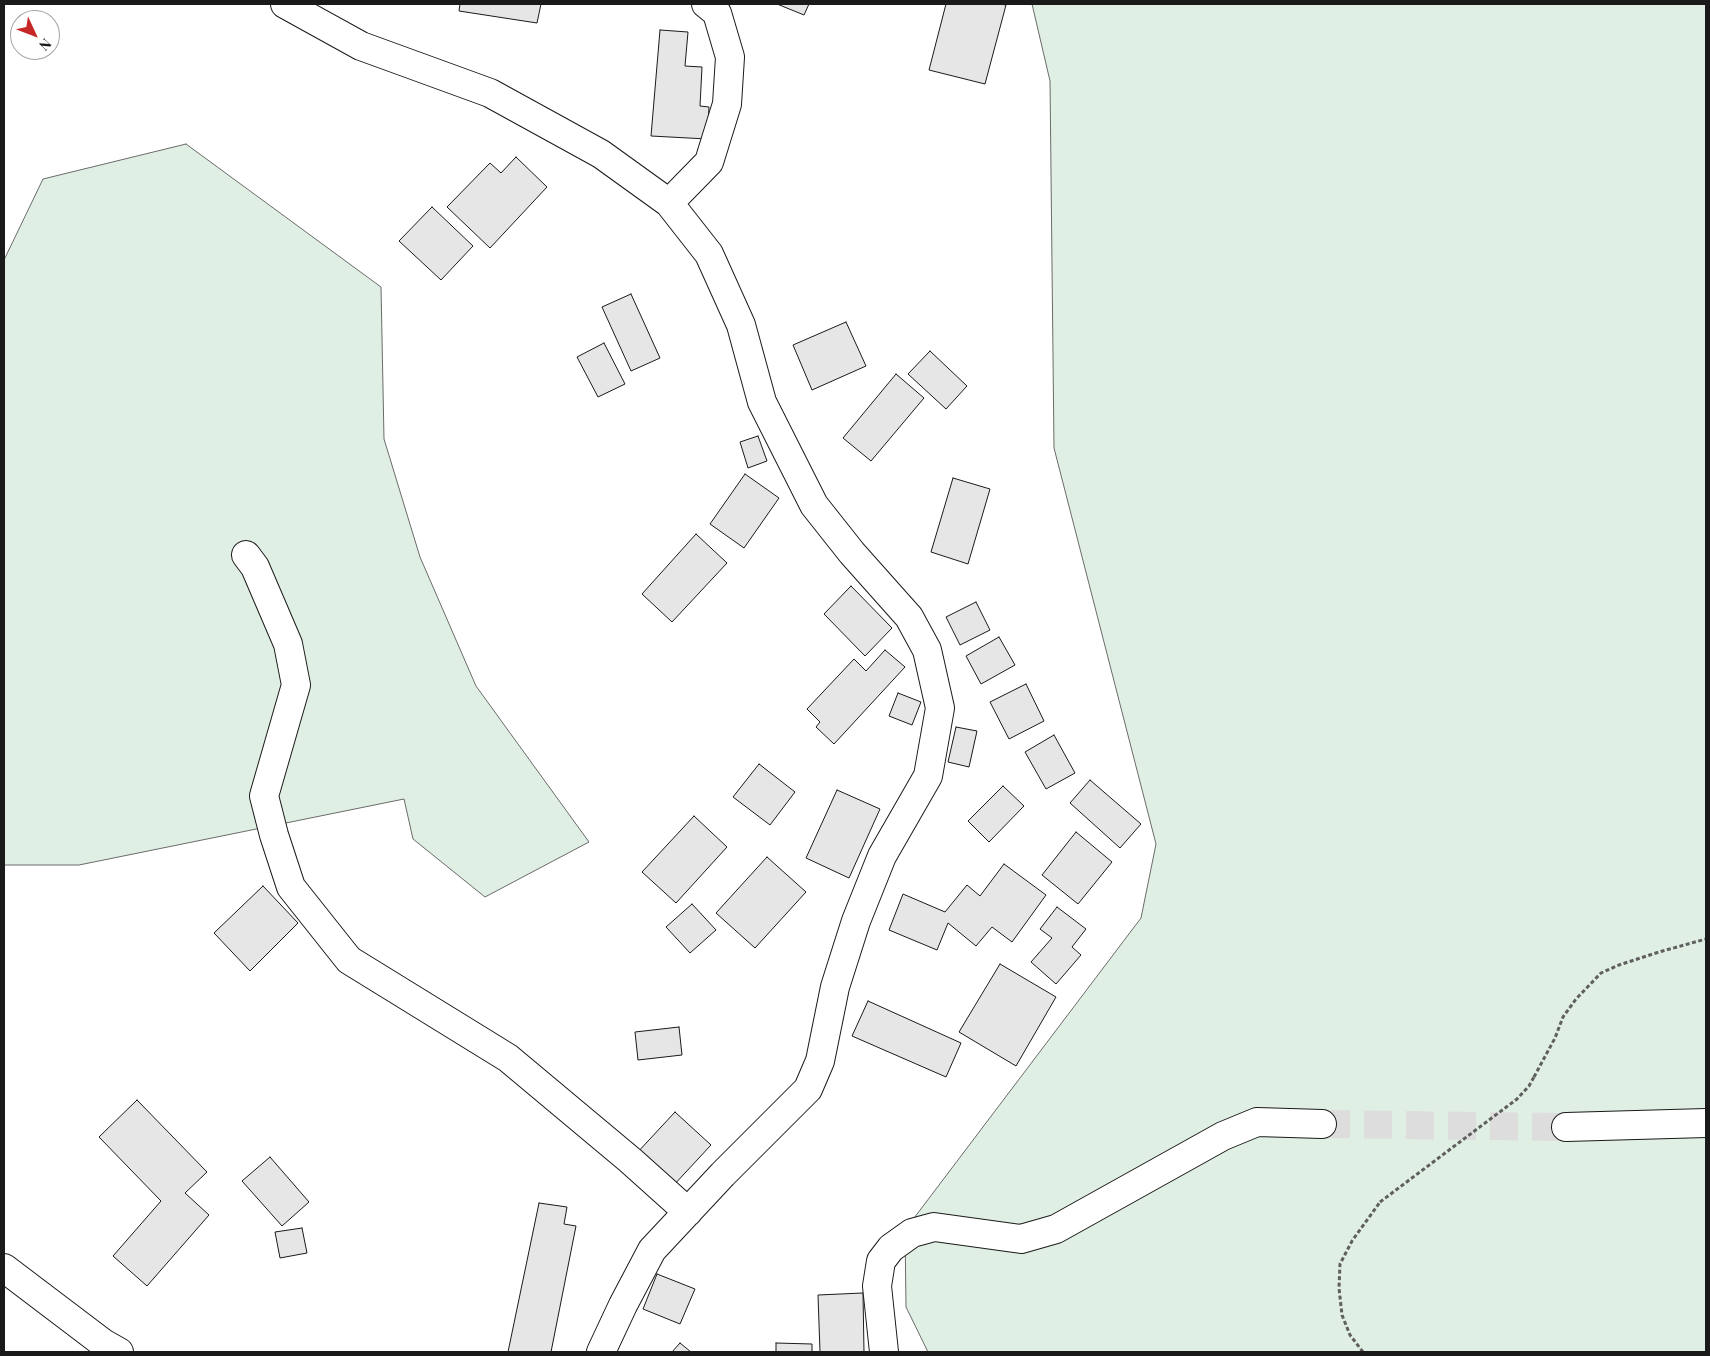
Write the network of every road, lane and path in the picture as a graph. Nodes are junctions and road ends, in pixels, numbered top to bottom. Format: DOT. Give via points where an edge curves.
graph roads {
  1 [pos="285,4"];
  2 [pos="706,4"];
  3 [pos="669,203"];
  4 [pos="246,554"];
  5 [pos="1706,939"];
  6 [pos="1706,1123"];
  7 [pos="1322,1124"];
  8 [pos="1566,1126"];
  9 [pos="688,1212"];
  10 [pos="4,1268"];
  11 [pos="119,1352"];
  12 [pos="601,1352"];
  13 [pos="884,1352"];
  14 [pos="1363,1352"];
  1 -- 3 [label="street" via="361,46 490,93 601,154"];
  2 -- 3 [label="street" via="717,14 730,57 727,104 709,162"];
  3 -- 9 [label="street" via="709,254 741,325 762,402 814,505 852,554 909,616 927,650 940,708 928,776 882,856 856,921 835,987 820,1061 808,1089"];
  4 -- 9 [label="street" via="255,567 288,644 296,685 264,796 291,887 349,960 508,1058"];
  5 -- 14 [label="path, bridge" via="1602,973 1580,994 1563,1017 1529,1086 1380,1202 1340,1264 1342,1315 1350,1335"];
  6 -- 8 [label="street"];
  7 -- 13 [label="street" via="1257,1122 1223,1136 1056,1229 1021,1239 934,1227 912,1233 890,1248 881,1261 877,1286"];
  9 -- 12 [label="street" via="652,1250"];
  10 -- 11 [label="street"];
}
